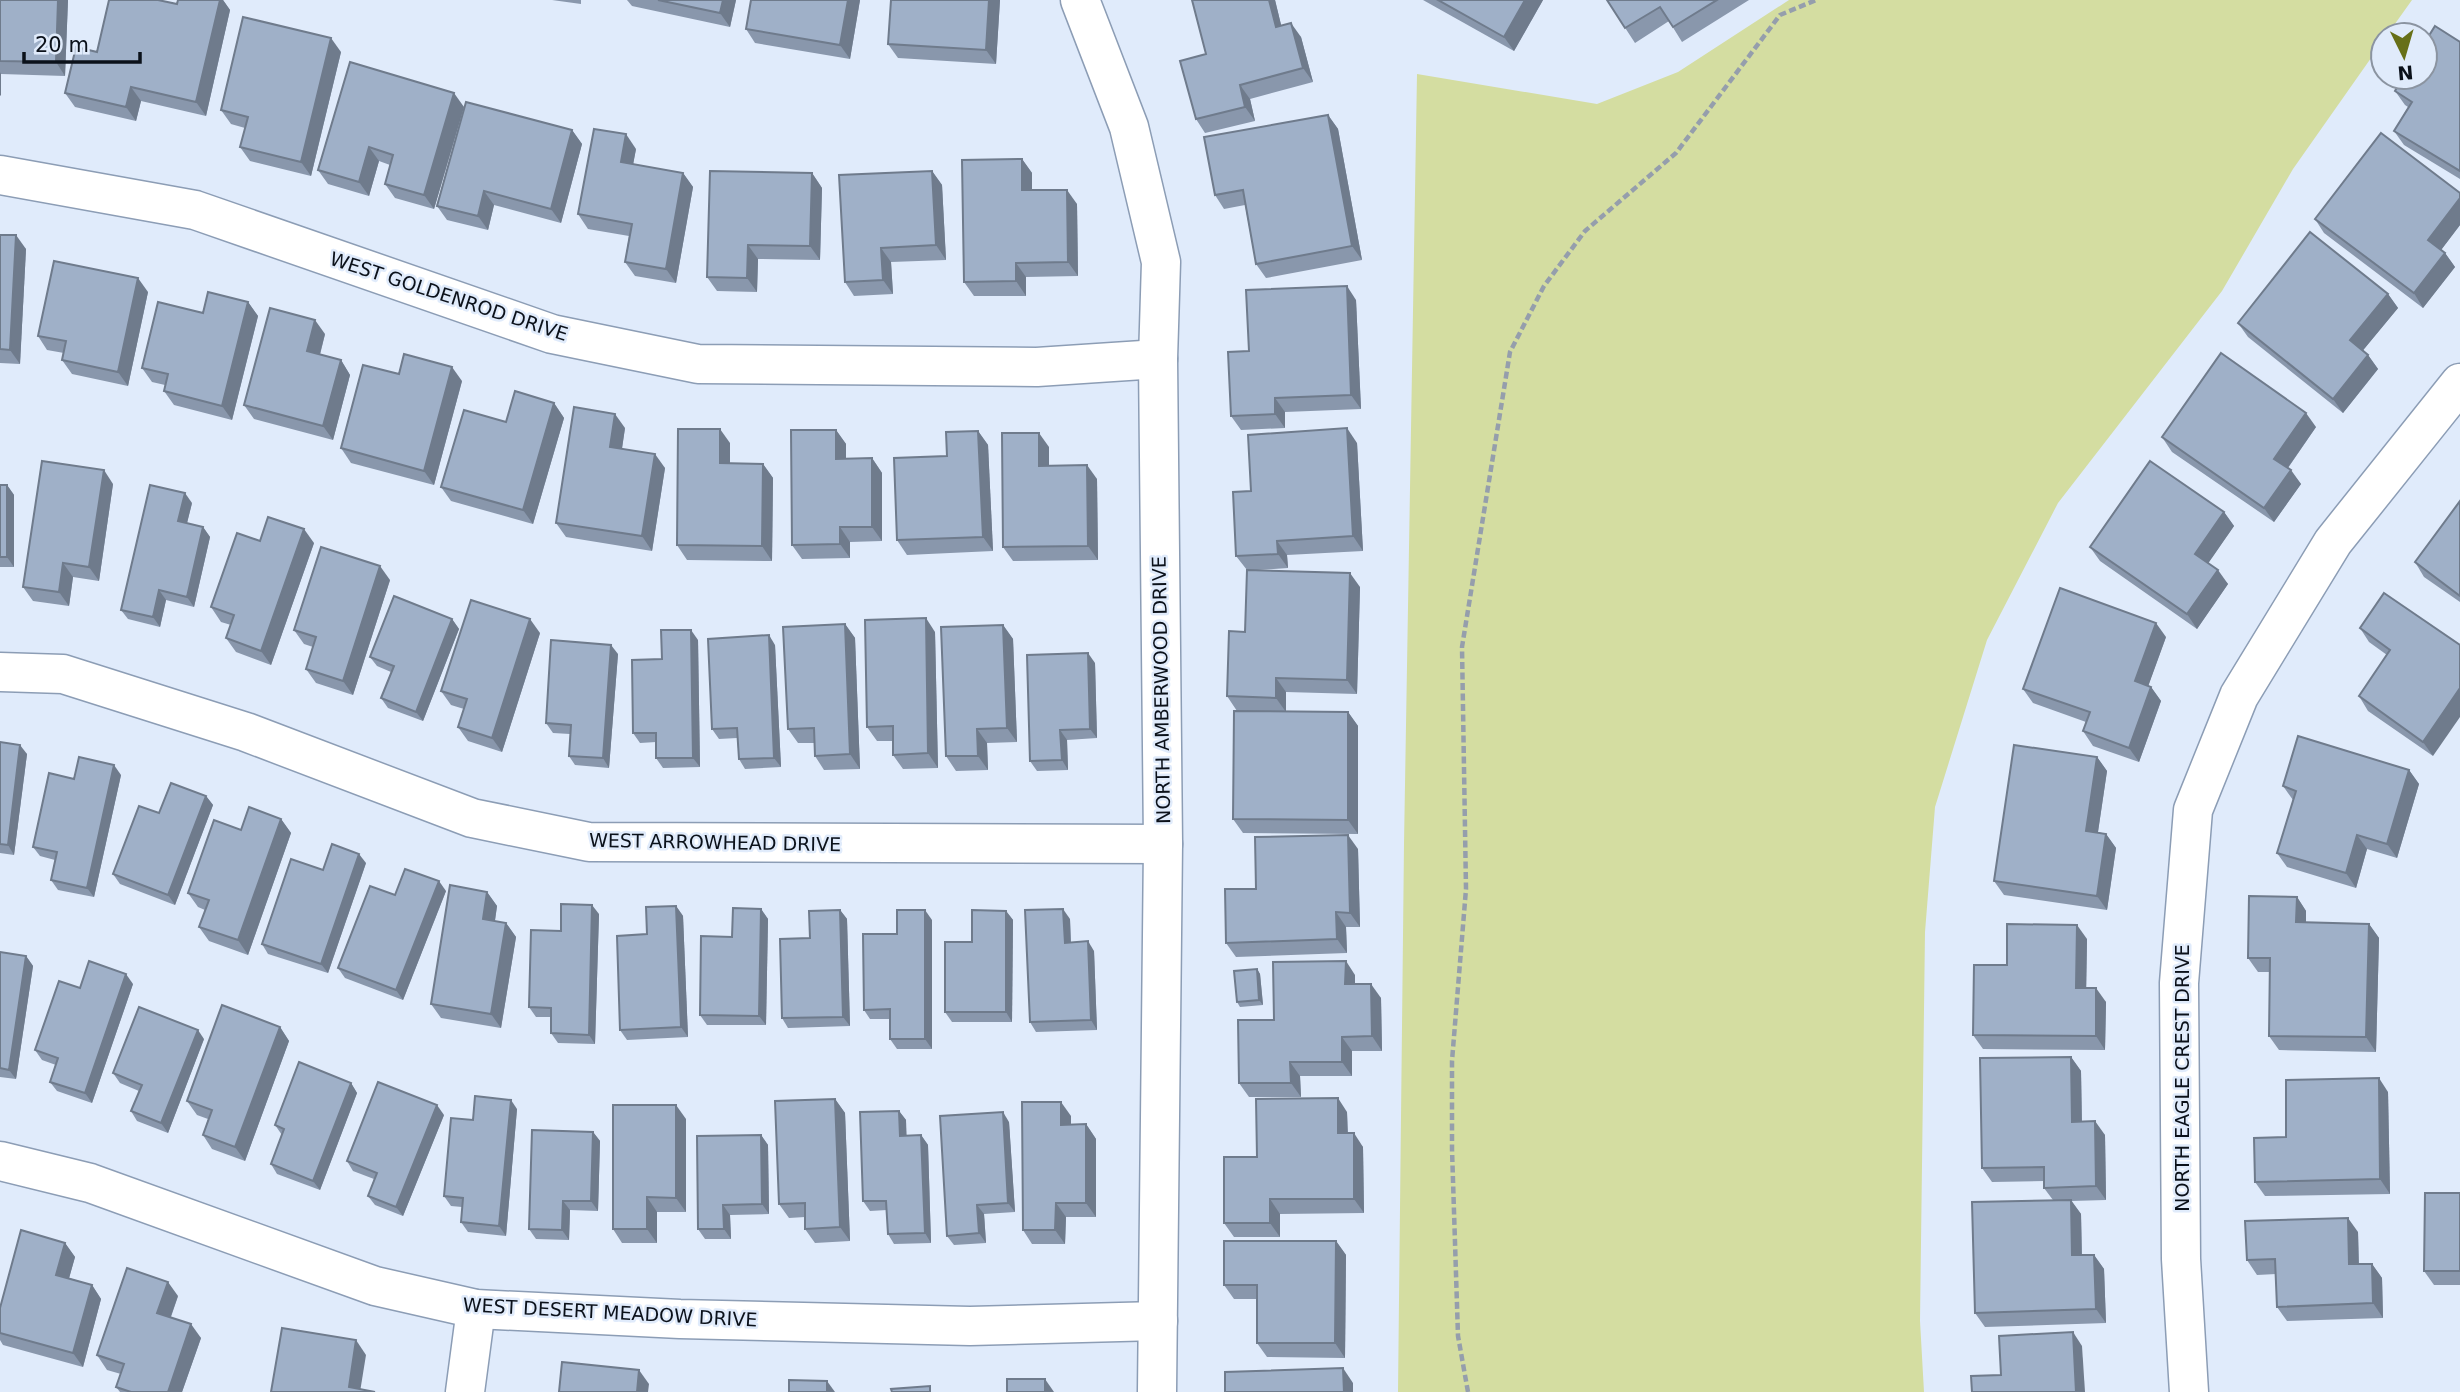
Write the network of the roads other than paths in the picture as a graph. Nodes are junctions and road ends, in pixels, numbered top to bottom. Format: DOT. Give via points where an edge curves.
graph roads {
  1 [pos="1080,0"];
  2 [pos="0,175"];
  3 [pos="1158,359"];
  4 [pos="2460,383"];
  5 [pos="0,672"];
  6 [pos="1163,844"];
  7 [pos="0,1161"];
  8 [pos="476,1309"];
  9 [pos="1158,1321"];
  10 [pos="465,1392"];
  11 [pos="1157,1392"];
  12 [pos="2189,1392"];
  1 -- 3 [label="street, NORTH AMBERWOOD DRIVE" via="1129,127 1161,262"];
  2 -- 3 [label="street, WEST GOLDENROD DRIVE" via="195,210 552,334 698,364 1037,367"];
  3 -- 6 [label="street, NORTH AMBERWOOD DRIVE"];
  4 -- 12 [label="street, NORTH EAGLE CREST DRIVE" via="2333,542 2239,695 2193,810 2179,984 2181,1259"];
  5 -- 6 [label="street, WEST ARROWHEAD DRIVE" via="63,674 246,732 472,818 589,842"];
  6 -- 9 [label="street, NORTH AMBERWOOD DRIVE"];
  7 -- 8 [label="street, WEST DESERT MEADOW DRIVE" via="90,1183 375,1286"];
  8 -- 9 [label="street, WEST DESERT MEADOW DRIVE" via="956,1325"];
  8 -- 10 [label="street"];
  9 -- 11 [label="street, NORTH AMBERWOOD DRIVE"];
}
